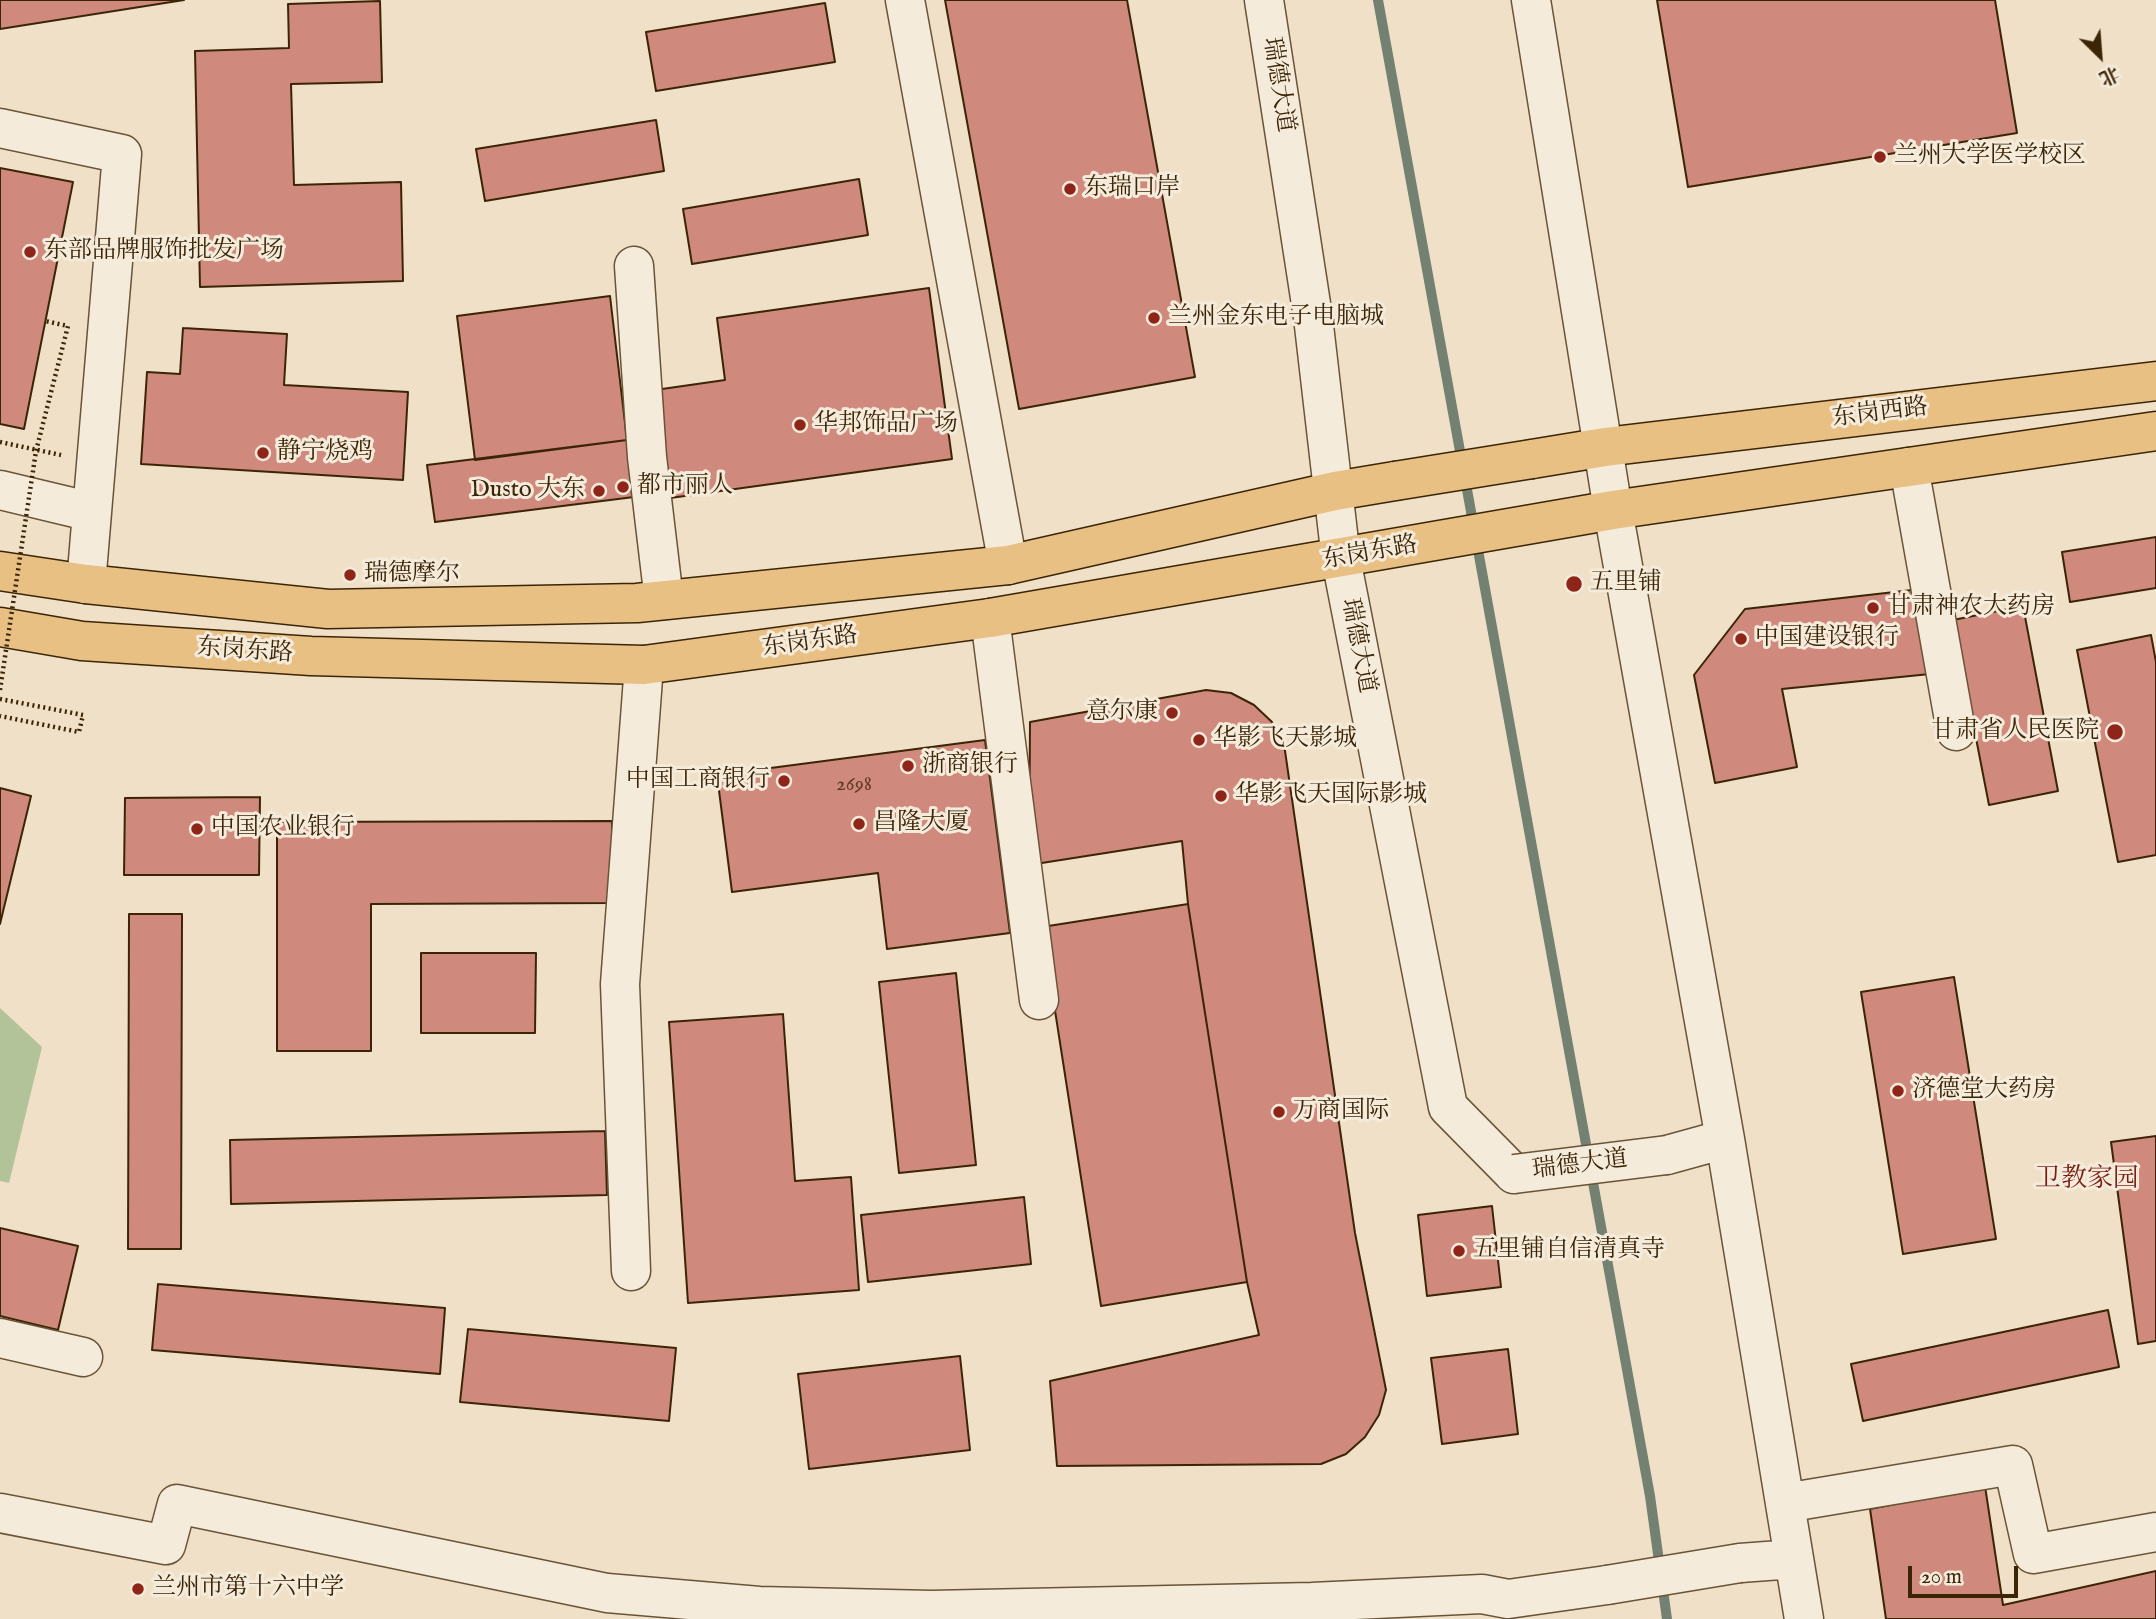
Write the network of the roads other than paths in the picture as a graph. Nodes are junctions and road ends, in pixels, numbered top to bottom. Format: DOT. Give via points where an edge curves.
graph roads {
  1 [pos="905,0"];
  2 [pos="1264,0"];
  3 [pos="1531,0"];
  4 [pos="0,128"];
  5 [pos="634,267"];
  6 [pos="2156,381"];
  7 [pos="2156,431"];
  8 [pos="1605,447"];
  9 [pos="1909,467"];
  10 [pos="0,490"];
  11 [pos="1335,491"];
  12 [pos="1613,510"];
  13 [pos="92,512"];
  14 [pos="1341,559"];
  15 [pos="1007,565"];
  16 [pos="0,571"];
  17 [pos="86,584"];
  18 [pos="664,600"];
  19 [pos="990,618"];
  20 [pos="0,627"];
  21 [pos="644,665"];
  22 [pos="1956,731"];
  23 [pos="1039,1000"];
  24 [pos="1726,1139"];
  25 [pos="631,1271"];
  26 [pos="0,1339"];
  27 [pos="83,1357"];
  28 [pos="1785,1503"];
  29 [pos="0,1513"];
  30 [pos="2156,1532"];
  31 [pos="1794,1559"];
  32 [pos="1510,1609"];
  33 [pos="758,1612"];
  34 [pos="1804,1619"];
  1 -- 15 [label="street"];
  2 -- 11 [label="street, 瑞德大道"];
  3 -- 8 [label="street"];
  4 -- 13 [label="street" via="122,154"];
  5 -- 18 [label="street" via="646,457"];
  6 -- 8 [label="main road, 东岗西路"];
  7 -- 9 [label="main road"];
  8 -- 11 [label="main road, 东岗东路, bridge"];
  8 -- 12 [label="street"];
  9 -- 12 [label="main road"];
  9 -- 22 [label="street"];
  10 -- 13 [label="street"];
  11 -- 14 [label="street, 瑞德大道"];
  11 -- 15 [label="main road, 东岗东路"];
  12 -- 14 [label="main road, 东岗东路"];
  12 -- 24 [label="street"];
  13 -- 17 [label="street"];
  14 -- 19 [label="main road, 东岗东路"];
  14 -- 24 [label="street, 瑞德大道, bridge" via="1448,1107 1514,1174 1667,1155"];
  15 -- 18 [label="main road, 东岗东路"];
  16 -- 17 [label="main road, 东岗东路"];
  17 -- 18 [label="main road, 东岗东路" via="328,609"];
  19 -- 21 [label="main road, 东岗东路"];
  19 -- 23 [label="street"];
  20 -- 21 [label="main road, 东岗东路" via="82,641 311,656"];
  21 -- 25 [label="street" via="620,984"];
  24 -- 28 [label="street"];
  26 -- 27 [label="street"];
  28 -- 30 [label="street" via="2013,1465 2033,1554"];
  28 -- 31 [label="street"];
  29 -- 33 [label="street" via="166,1545 177,1504 607,1593"];
  31 -- 32 [label="street, bridge" via="1607,1584"];
  31 -- 34 [label="street"];
  32 -- 33 [label="street" via="1482,1594 1312,1602"];
}
